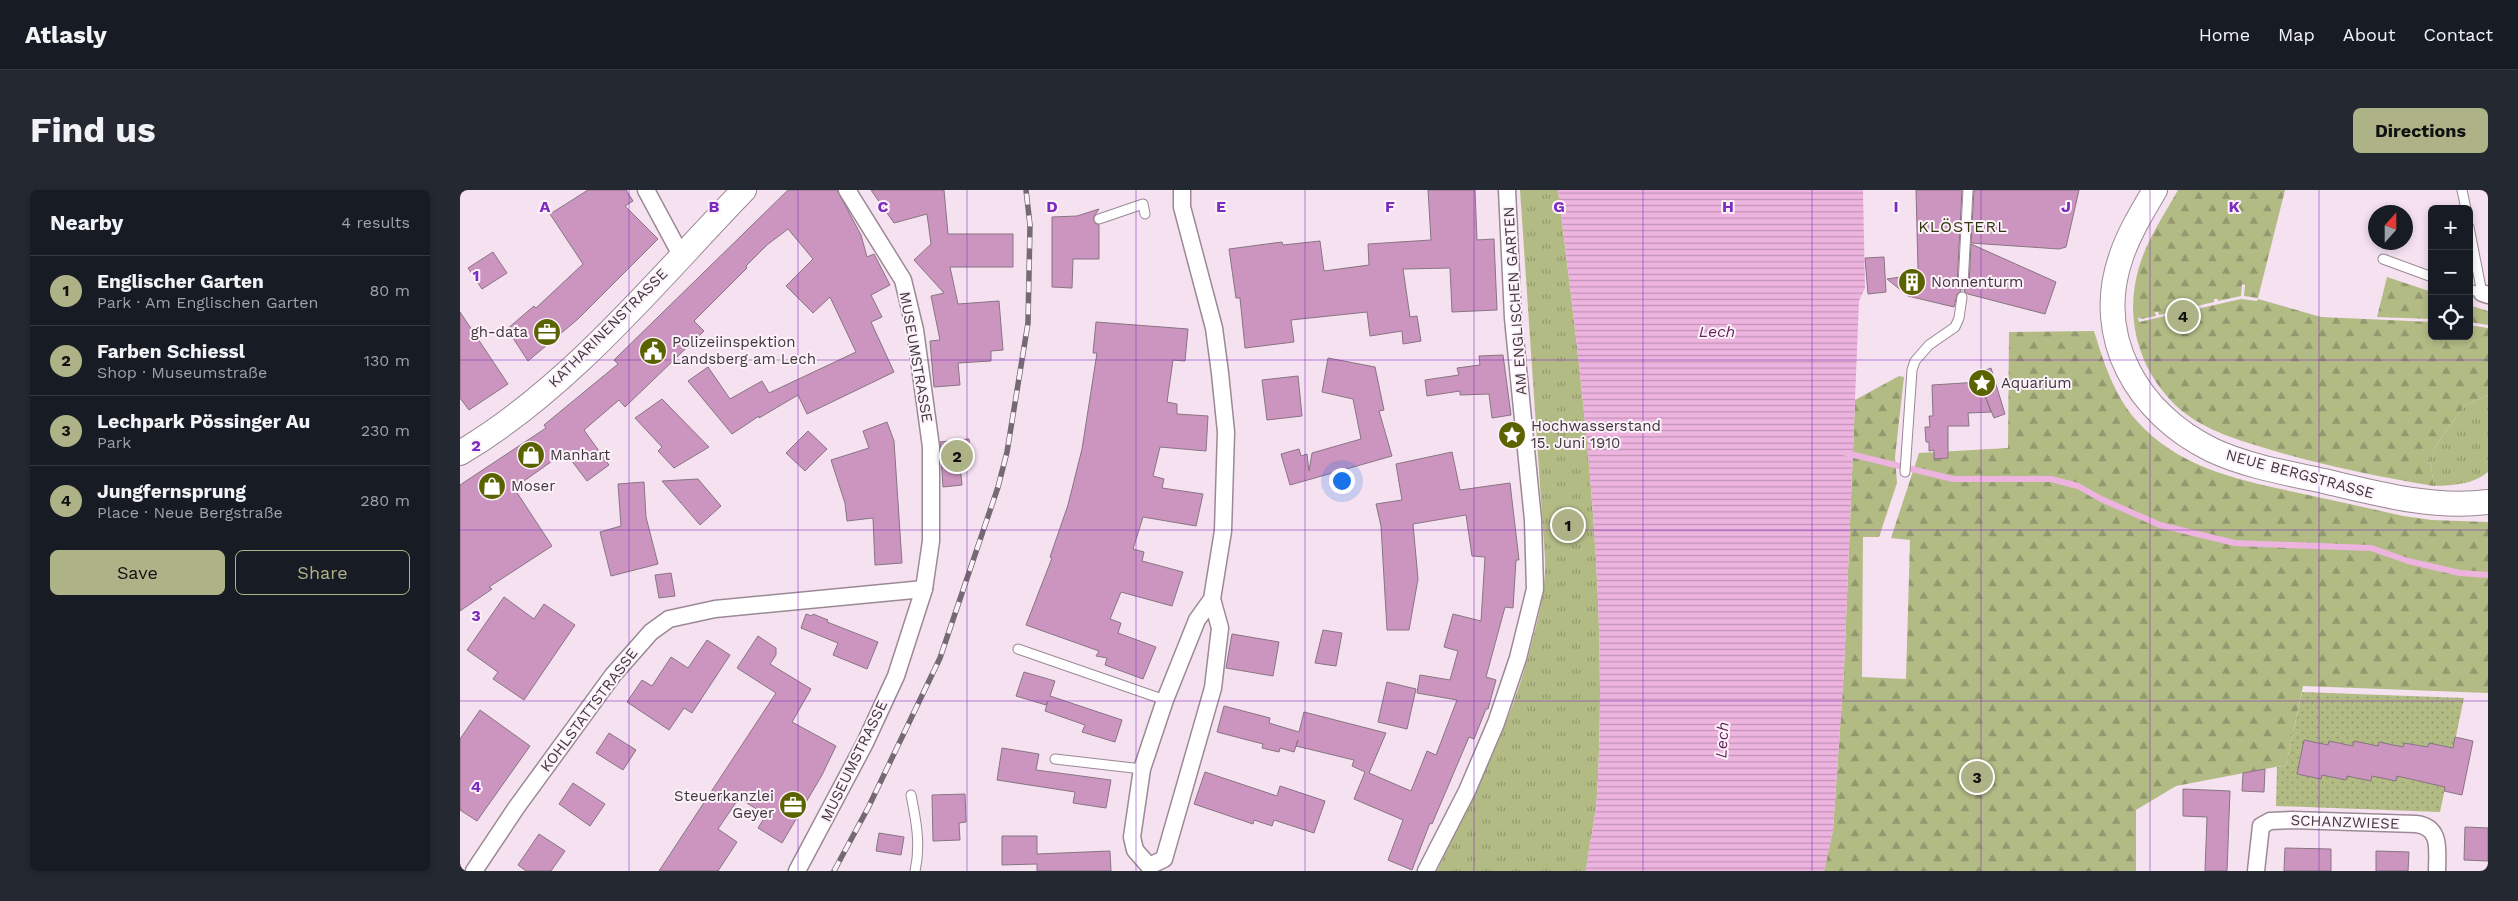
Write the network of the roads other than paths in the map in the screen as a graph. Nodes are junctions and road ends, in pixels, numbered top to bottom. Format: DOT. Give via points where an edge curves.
graph roads {
  1 [pos="646,190"];
  2 [pos="744,190"];
  3 [pos="847,190"];
  4 [pos="1182,190"];
  5 [pos="1507,190"];
  6 [pos="1968,190"];
  7 [pos="2155,190"];
  8 [pos="2462,190"];
  9 [pos="2465,205"];
  10 [pos="1145,214"];
  11 [pos="1099,219"];
  12 [pos="2473,250"];
  13 [pos="681,255"];
  14 [pos="2383,259"];
  15 [pos="2428,276"];
  16 [pos="1963,285"];
  17 [pos="2480,293"];
  18 [pos="1962,297"];
  19 [pos="461,450"];
  20 [pos="1906,467"];
  21 [pos="2488,502"];
  22 [pos="924,589"];
  23 [pos="1212,599"];
  24 [pos="1018,649"];
  25 [pos="1165,700"];
  26 [pos="1055,759"];
  27 [pos="1142,769"];
  28 [pos="911,795"];
  29 [pos="1149,869"];
  30 [pos="474,871"];
  31 [pos="797,871"];
  32 [pos="915,871"];
  33 [pos="1426,871"];
  34 [pos="2256,871"];
  35 [pos="2437,871"];
  1 -- 13 [label="street"];
  2 -- 13 [label="main road, KATHARINENSTRASSE"];
  3 -- 22 [label="street, MUSEUMSTRASSE" via="903,280 915,330 931,447 931,541"];
  4 -- 23 [label="street" via="1182,207 1214,328 1226,432 1223,531"];
  5 -- 33 [label="street, AM ENGLISCHEN GARTEN" via="1513,318 1533,520 1534,589 1518,658 1496,723 1467,791"];
  6 -- 16 [label="lane"];
  7 -- 21 [label="main road, NEUE BERGSTRASSE" via="2120,258 2113,318 2129,373 2151,406 2166,421 2213,450 2266,468 2386,496 2434,503"];
  8 -- 9 [label="lane"];
  10 -- 11 [label="lane" via="1143,204"];
  12 -- 17 [label="lane"];
  13 -- 19 [label="main road, KATHARINENSTRASSE" via="586,354 525,408"];
  14 -- 15 [label="lane"];
  18 -- 20 [label="lane" via="1959,318 1952,331 1921,352 1912,370"];
  22 -- 30 [label="street, KOHLSTATTSTRASSE" via="715,609 669,619 651,632 613,675"];
  22 -- 31 [label="street, MUSEUMSTRASSE" via="892,685"];
  23 -- 25 [label="street" via="1196,620"];
  23 -- 29 [label="street" via="1220,628 1213,688 1164,858"];
  24 -- 25 [label="lane"];
  25 -- 27 [label="street"];
  26 -- 27 [label="lane"];
  27 -- 29 [label="street" via="1132,837 1135,850"];
  28 -- 32 [label="lane" via="917,829"];
  34 -- 35 [label="street, SCHANZWIESE" via="2261,826 2270,821 2292,820 2428,827 2437,840"];
}
